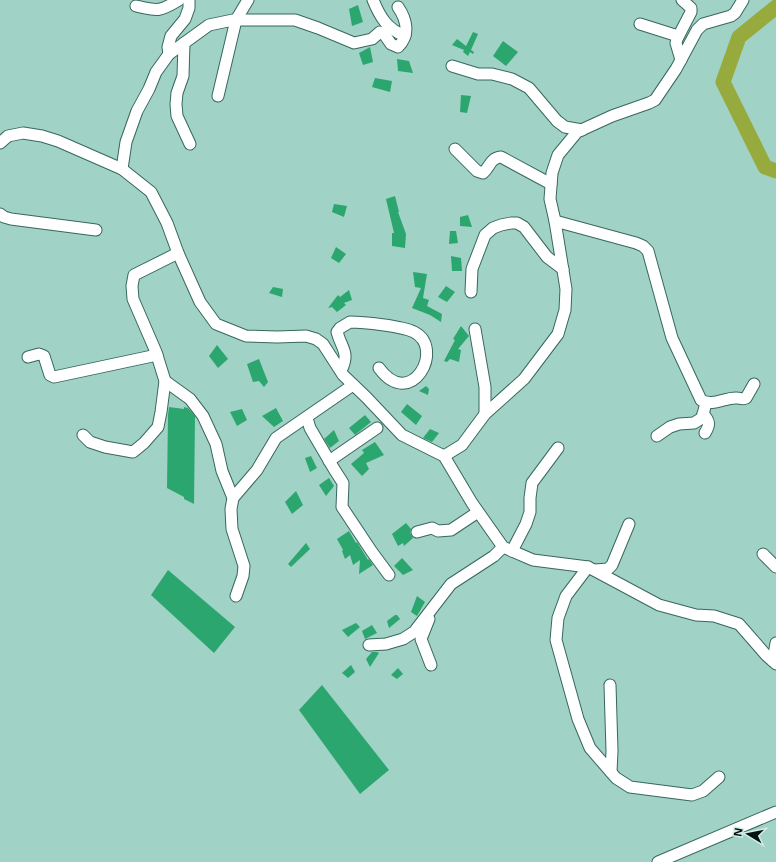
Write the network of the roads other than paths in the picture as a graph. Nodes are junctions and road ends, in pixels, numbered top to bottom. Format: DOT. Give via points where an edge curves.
graph roads {
  1 [pos="179,0"];
  2 [pos="189,0"];
  3 [pos="248,0"];
  4 [pos="373,0"];
  5 [pos="682,0"];
  6 [pos="743,0"];
  7 [pos="136,6"];
  8 [pos="398,7"];
  9 [pos="236,20"];
  10 [pos="640,24"];
  11 [pos="405,36"];
  12 [pos="678,36"];
  13 [pos="184,43"];
  14 [pos="169,54"];
  15 [pos="681,60"];
  16 [pos="452,66"];
  17 [pos="218,96"];
  18 [pos="582,130"];
  19 [pos="0,143"];
  20 [pos="190,144"];
  21 [pos="455,150"];
  22 [pos="122,169"];
  23 [pos="551,184"];
  24 [pos="0,214"];
  25 [pos="555,221"];
  26 [pos="96,230"];
  27 [pos="178,253"];
  28 [pos="563,269"];
  29 [pos="471,292"];
  30 [pos="475,329"];
  31 [pos="157,355"];
  32 [pos="28,357"];
  33 [pos="379,368"];
  34 [pos="341,371"];
  35 [pos="165,381"];
  36 [pos="754,384"];
  37 [pos="353,385"];
  38 [pos="704,408"];
  39 [pos="485,414"];
  40 [pos="307,418"];
  41 [pos="377,428"];
  42 [pos="705,433"];
  43 [pos="83,435"];
  44 [pos="657,436"];
  45 [pos="558,448"];
  46 [pos="444,456"];
  47 [pos="329,462"];
  48 [pos="233,498"];
  49 [pos="478,512"];
  50 [pos="630,524"];
  51 [pos="417,532"];
  52 [pos="507,549"];
  53 [pos="763,554"];
  54 [pos="776,567"];
  55 [pos="591,568"];
  56 [pos="389,575"];
  57 [pos="236,596"];
  58 [pos="437,601"];
  59 [pos="776,643"];
  60 [pos="369,645"];
  61 [pos="774,662"];
  62 [pos="431,665"];
  63 [pos="610,685"];
  64 [pos="611,772"];
  65 [pos="719,777"];
  66 [pos="776,812"];
  67 [pos="658,862"];
  1 -- 7 [label="street" via="156,11"];
  2 -- 14 [label="street" via="185,19 172,36 168,47"];
  3 -- 9 [label="street"];
  4 -- 11 [label="street" via="384,21 393,31"];
  5 -- 12 [label="street" via="691,8 691,12"];
  6 -- 15 [label="street" via="731,16 703,24"];
  8 -- 11 [label="street" via="405,16"];
  9 -- 11 [label="street" via="295,20 354,43 372,38 380,32 391,44 398,47"];
  9 -- 13 [label="street" via="209,25"];
  9 -- 17 [label="street"];
  10 -- 12 [label="street"];
  12 -- 15 [label="street" via="676,43"];
  13 -- 14 [label="street"];
  13 -- 20 [label="street" via="183,76 176,104 177,116"];
  14 -- 22 [label="street" via="156,72 137,111 126,142"];
  15 -- 18 [label="street" via="655,100"];
  16 -- 18 [label="street" via="478,74 492,74 512,79 529,88 565,127"];
  18 -- 23 [label="street" via="577,132 558,154"];
  19 -- 22 [label="street" via="15,134 42,136"];
  21 -- 23 [label="street" via="477,171 483,173 496,158 501,157"];
  22 -- 27 [label="street" via="151,192 167,223"];
  23 -- 25 [label="street" via="550,199"];
  24 -- 26 [label="street" via="11,219"];
  25 -- 28 [label="street"];
  25 -- 38 [label="street" via="636,243 648,251 672,338"];
  27 -- 31 [label="street" via="134,275 133,299"];
  27 -- 34 [label="street" via="200,302 216,324 246,336 306,336 316,339 323,344"];
  28 -- 29 [label="street" via="547,257 524,227 511,222 493,228 485,235 472,269"];
  28 -- 39 [label="street" via="566,289 565,310 558,334 524,379"];
  30 -- 39 [label="street" via="485,387"];
  31 -- 32 [label="street" via="54,377 50,375 44,356 39,354"];
  31 -- 35 [label="street"];
  33 -- 34 [label="street" via="388,379 397,383 403,384 411,380 423,371 427,357 424,340 414,332 399,328 350,322 337,332 346,354"];
  34 -- 37 [label="street"];
  35 -- 43 [label="street" via="158,427 132,452 90,442"];
  35 -- 48 [label="street" via="190,399 203,416 216,444 222,471"];
  36 -- 38 [label="street" via="746,398 737,398"];
  37 -- 40 [label="street"];
  37 -- 46 [label="street" via="402,435"];
  38 -- 42 [label="street" via="709,425"];
  38 -- 44 [label="street" via="702,418 694,423 670,427"];
  39 -- 46 [label="street" via="462,445"];
  40 -- 47 [label="street"];
  40 -- 48 [label="street" via="276,438 257,470"];
  41 -- 47 [label="street"];
  45 -- 52 [label="street" via="532,483 530,512 526,524"];
  46 -- 49 [label="street"];
  47 -- 56 [label="street" via="343,483 342,507 374,557"];
  48 -- 57 [label="street" via="232,529 244,566"];
  49 -- 51 [label="street" via="451,530 438,531 432,528"];
  49 -- 52 [label="street"];
  50 -- 55 [label="street" via="608,569"];
  52 -- 55 [label="street" via="533,560"];
  52 -- 58 [label="street" via="451,584"];
  53 -- 54 [label="street"];
  55 -- 61 [label="street" via="659,605 696,615 714,616 739,624"];
  55 -- 64 [label="street" via="566,596 558,618 556,640 590,748"];
  58 -- 60 [label="street" via="414,632 404,640"];
  58 -- 62 [label="street" via="421,639"];
  59 -- 61 [label="street"];
  63 -- 64 [label="street"];
  64 -- 65 [label="street" via="630,787 692,795 703,791"];
  66 -- 67 [label="street"];
}
